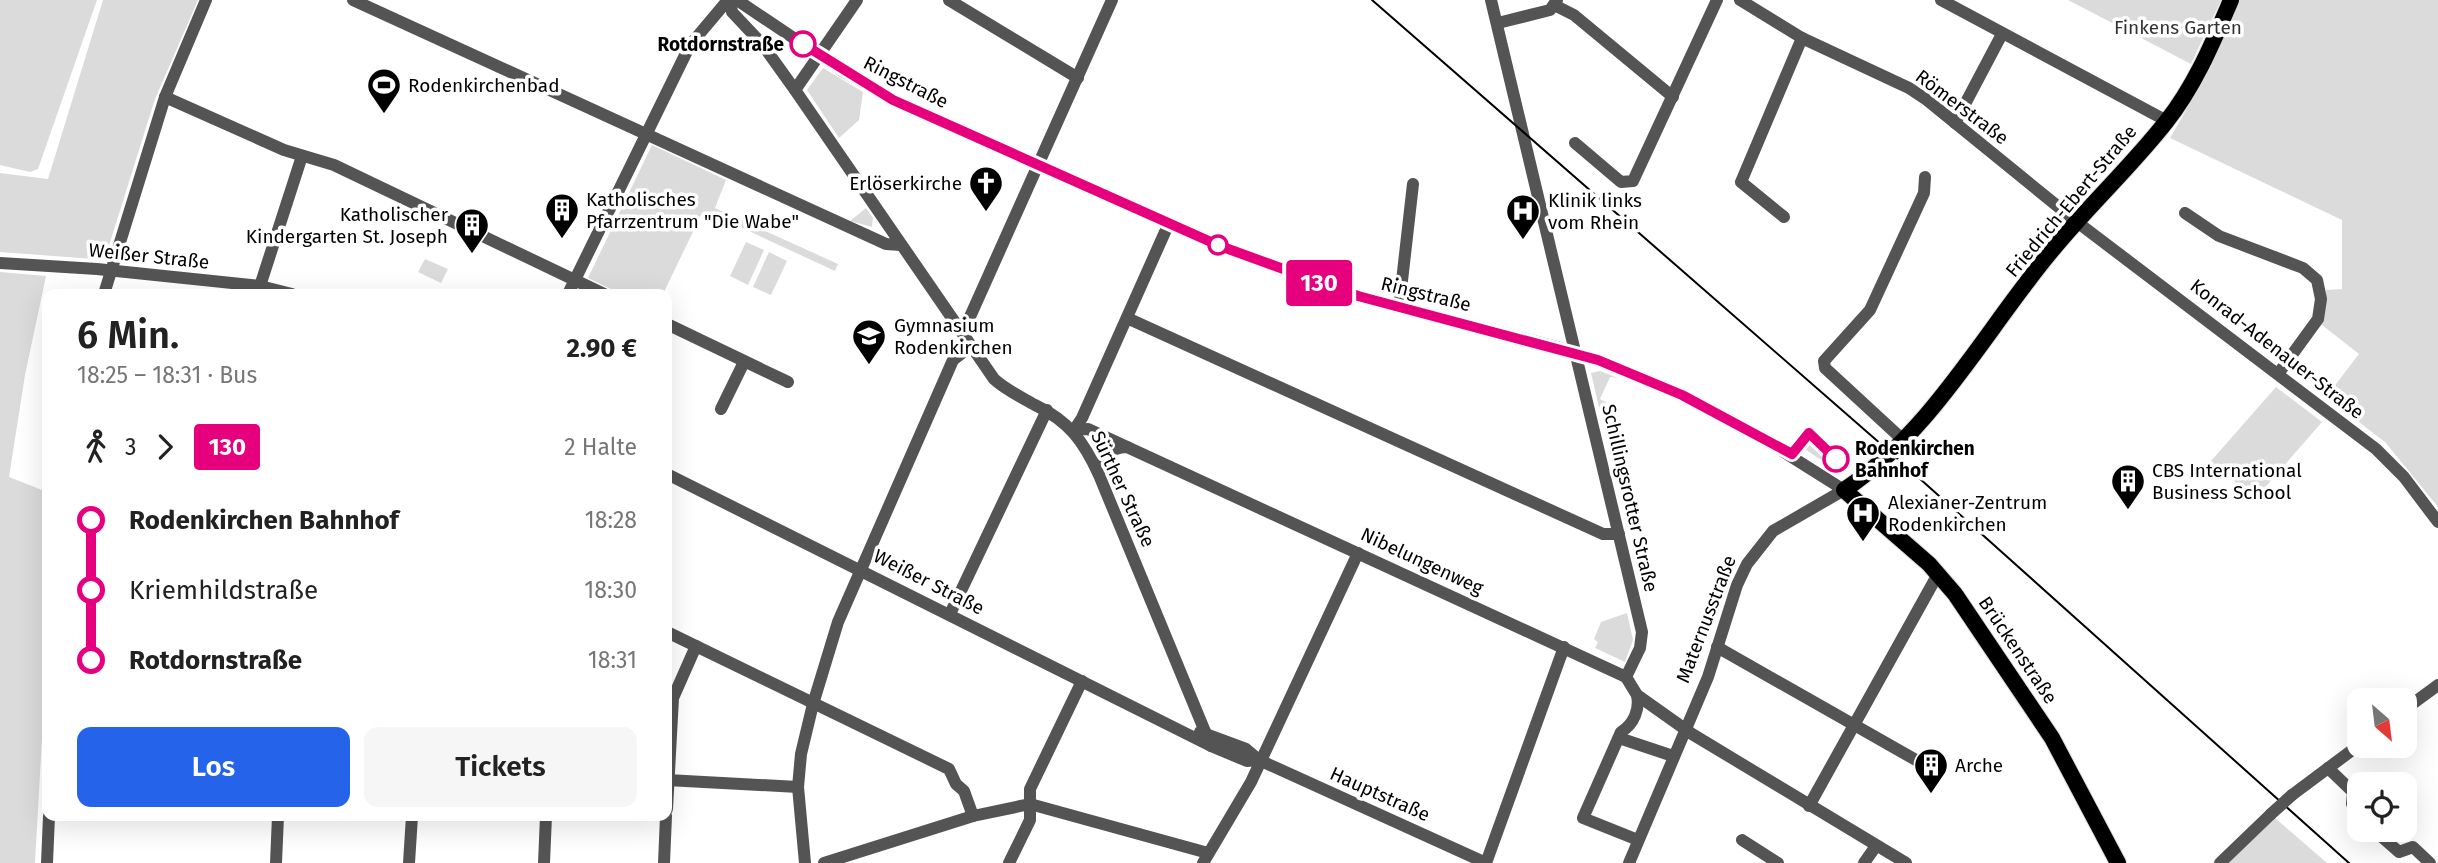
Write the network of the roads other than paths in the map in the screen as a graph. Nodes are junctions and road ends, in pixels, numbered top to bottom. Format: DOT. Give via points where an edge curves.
graph roads {
  1 [pos="206,0"];
  2 [pos="353,0"];
  3 [pos="729,0"];
  4 [pos="737,0"];
  5 [pos="857,0"];
  6 [pos="949,0"];
  7 [pos="1112,0"];
  8 [pos="1491,0"];
  9 [pos="1717,0"];
  10 [pos="1740,0"];
  11 [pos="1941,0"];
  12 [pos="2231,0"];
  13 [pos="372,3"];
  14 [pos="1555,3"];
  15 [pos="1498,23"];
  16 [pos="2002,34"];
  17 [pos="1802,38"];
  18 [pos="820,55"];
  19 [pos="1078,78"];
  20 [pos="795,90"];
  21 [pos="165,97"];
  22 [pos="1674,97"];
  23 [pos="2167,121"];
  24 [pos="1955,123"];
  25 [pos="648,133"];
  26 [pos="1575,143"];
  27 [pos="302,156"];
  28 [pos="1039,165"];
  29 [pos="1925,177"];
  30 [pos="1413,184"];
  31 [pos="2185,213"];
  32 [pos="1784,217"];
  33 [pos="2077,222"];
  34 [pos="1169,223"];
  35 [pos="901,245"];
  36 [pos="0,263"];
  37 [pos="110,270"];
  38 [pos="575,280"];
  39 [pos="260,286"];
  40 [pos="105,289"];
  41 [pos="272,289"];
  42 [pos="570,289"];
  43 [pos="594,289"];
  44 [pos="1399,307"];
  45 [pos="1127,317"];
  46 [pos="672,326"];
  47 [pos="960,330"];
  48 [pos="971,346"];
  49 [pos="1577,353"];
  50 [pos="744,362"];
  51 [pos="2278,374"];
  52 [pos="788,382"];
  53 [pos="720,409"];
  54 [pos="1047,410"];
  55 [pos="1074,430"];
  56 [pos="1898,443"];
  57 [pos="1127,447"];
  58 [pos="1099,475"];
  59 [pos="672,476"];
  60 [pos="1844,490"];
  61 [pos="2438,522"];
  62 [pos="1619,534"];
  63 [pos="1358,553"];
  64 [pos="860,569"];
  65 [pos="1938,574"];
  66 [pos="950,614"];
  67 [pos="672,634"];
  68 [pos="696,646"];
  69 [pos="1564,647"];
  70 [pos="1717,647"];
  71 [pos="1626,677"];
  72 [pos="1082,681"];
  73 [pos="2438,685"];
  74 [pos="1637,695"];
  75 [pos="2417,700"];
  76 [pos="813,704"];
  77 [pos="1196,711"];
  78 [pos="672,714"];
  79 [pos="1855,723"];
  80 [pos="1173,726"];
  81 [pos="1686,728"];
  82 [pos="1203,733"];
  83 [pos="1619,738"];
  84 [pos="1227,741"];
  85 [pos="1211,746"];
  86 [pos="2347,753"];
  87 [pos="1673,756"];
  88 [pos="1259,760"];
  89 [pos="1930,768"];
  90 [pos="2328,768"];
  91 [pos="672,780"];
  92 [pos="2347,785"];
  93 [pos="798,788"];
  94 [pos="1030,804"];
  95 [pos="1809,806"];
  96 [pos="973,816"];
  97 [pos="49,821"];
  98 [pos="278,821"];
  99 [pos="412,821"];
  100 [pos="546,821"];
  101 [pos="666,821"];
  102 [pos="1742,840"];
  103 [pos="1638,841"];
  104 [pos="2388,842"];
  105 [pos="1876,846"];
  106 [pos="1206,858"];
  107 [pos="1479,862"];
  108 [pos="47,863"];
  109 [pos="276,863"];
  110 [pos="409,863"];
  111 [pos="544,863"];
  112 [pos="664,863"];
  113 [pos="805,863"];
  114 [pos="824,863"];
  115 [pos="1009,863"];
  116 [pos="1629,863"];
  117 [pos="1778,863"];
  118 [pos="1864,863"];
  119 [pos="1906,863"];
  120 [pos="2118,863"];
  121 [pos="2220,863"];
  122 [pos="2430,863"];
  1 -- 21 [label="street"];
  2 -- 13 [label="street"];
  3 -- 20 [label="street, Sürther Straße" via="733,12"];
  3 -- 25 [label="street" via="690,45"];
  4 -- 18 [label="street, Ringstraße"];
  5 -- 18 [label="street"];
  6 -- 19 [label="street"];
  7 -- 19 [label="street"];
  8 -- 15 [label="street, Schillingsrotter Straße"];
  9 -- 22 [label="street"];
  10 -- 17 [label="street, Römerstraße"];
  11 -- 16 [label="street"];
  12 -- 23 [label="main road, Friedrich-Ebert-Straße" via="2196,76"];
  13 -- 25 [label="street"];
  14 -- 15 [label="street" via="1550,10"];
  14 -- 22 [label="street"];
  15 -- 49 [label="street, Schillingsrotter Straße"];
  16 -- 23 [label="street"];
  16 -- 24 [label="street"];
  17 -- 24 [label="street, Römerstraße" via="1909,88"];
  17 -- 32 [label="street" via="1741,182"];
  18 -- 20 [label="street"];
  18 -- 28 [label="street, Ringstraße" via="893,100"];
  19 -- 28 [label="street"];
  20 -- 35 [label="street, Sürther Straße"];
  21 -- 27 [label="street"];
  21 -- 37 [label="street"];
  22 -- 26 [label="street" via="1638,175 1627,183"];
  23 -- 33 [label="main road, Friedrich-Ebert-Straße"];
  24 -- 33 [label="street, Römerstraße"];
  25 -- 35 [label="street" via="886,244"];
  25 -- 38 [label="street"];
  27 -- 38 [label="street" via="334,164"];
  27 -- 39 [label="street"];
  28 -- 34 [label="street, Ringstraße"];
  28 -- 47 [label="street"];
  29 -- 56 [label="street" via="1924,193 1876,300 1824,365"];
  30 -- 44 [label="street"];
  31 -- 51 [label="street" via="2219,236 2303,268 2317,280 2321,299 2318,319"];
  33 -- 51 [label="street, Konrad-Adenauer-Straße"];
  33 -- 56 [label="main road, Friedrich-Ebert-Straße" via="2048,254 1962,373"];
  34 -- 44 [label="street, Ringstraße" via="1276,268"];
  34 -- 45 [label="street"];
  35 -- 47 [label="street, Sürther Straße"];
  36 -- 37 [label="street, Weißer Straße"];
  37 -- 39 [label="street, Weißer Straße"];
  37 -- 40 [label="street"];
  38 -- 42 [label="street"];
  38 -- 43 [label="street"];
  39 -- 41 [label="street, Weißer Straße"];
  44 -- 49 [label="street, Ringstraße"];
  45 -- 55 [label="street"];
  45 -- 62 [label="street" via="1603,534"];
  46 -- 50 [label="street"];
  47 -- 48 [label="street, Sürther Straße"];
  48 -- 54 [label="street, Sürther Straße" via="999,384"];
  48 -- 64 [label="street" via="953,360"];
  49 -- 60 [label="street, Ringstraße" via="1712,409"];
  49 -- 62 [label="street, Schillingsrotter Straße"];
  50 -- 52 [label="street"];
  50 -- 53 [label="street"];
  51 -- 61 [label="street, Konrad-Adenauer-Straße" via="2383,455"];
  54 -- 55 [label="street, Sürther Straße"];
  54 -- 66 [label="street"];
  55 -- 57 [label="street, Nibelungenweg" via="1087,429"];
  55 -- 58 [label="street, Sürther Straße"];
  56 -- 60 [label="main road, Maternusstraße"];
  57 -- 58 [label="street" via="1106,453"];
  57 -- 63 [label="street, Nibelungenweg"];
  58 -- 77 [label="street, Sürther Straße"];
  59 -- 64 [label="street, Weißer Straße"];
  60 -- 65 [label="main road, Brückenstraße"];
  60 -- 70 [label="street, Maternusstraße" via="1760,544 1740,578"];
  62 -- 71 [label="street, Schillingsrotter Straße" via="1643,640"];
  63 -- 69 [label="street, Nibelungenweg"];
  63 -- 88 [label="street"];
  64 -- 66 [label="street, Weißer Straße"];
  64 -- 76 [label="street"];
  65 -- 79 [label="street"];
  65 -- 120 [label="main road, Brückenstraße" via="2052,738"];
  66 -- 72 [label="street, Weißer Straße"];
  67 -- 68 [label="street"];
  68 -- 76 [label="street"];
  68 -- 78 [label="street" via="673,698"];
  69 -- 71 [label="street, Nibelungenweg"];
  69 -- 107 [label="street"];
  70 -- 79 [label="street"];
  70 -- 81 [label="street, Maternusstraße"];
  71 -- 74 [label="street"];
  72 -- 80 [label="street, Weißer Straße"];
  72 -- 94 [label="street" via="1030,789"];
  73 -- 75 [label="street"];
  74 -- 81 [label="street"];
  74 -- 83 [label="street" via="1639,705"];
  76 -- 93 [label="street"];
  76 -- 96 [label="street" via="949,769"];
  77 -- 80 [label="street" via="1186,724"];
  77 -- 82 [label="street, Sürther Straße"];
  77 -- 84 [label="street, Hauptstraße"];
  79 -- 89 [label="street"];
  79 -- 95 [label="street"];
  80 -- 82 [label="street, Weißer Straße"];
  80 -- 85 [label="street, Weißer Straße"];
  81 -- 87 [label="street, Maternusstraße"];
  81 -- 95 [label="street"];
  82 -- 84 [label="street, Hauptstraße"];
  82 -- 85 [label="street"];
  83 -- 87 [label="street"];
  83 -- 103 [label="street" via="1579,820"];
  84 -- 88 [label="street, Hauptstraße" via="1246,748"];
  85 -- 88 [label="street, Hauptstraße" via="1247,761"];
  86 -- 90 [label="street"];
  87 -- 103 [label="street, Maternusstraße"];
  88 -- 106 [label="street"];
  88 -- 107 [label="street, Hauptstraße"];
  90 -- 92 [label="street"];
  90 -- 121 [label="street, bridge" via="2292,795"];
  91 -- 93 [label="street"];
  93 -- 113 [label="street"];
  94 -- 96 [label="street"];
  94 -- 106 [label="street"];
  94 -- 115 [label="street" via="1030,820"];
  95 -- 105 [label="street"];
  96 -- 114 [label="street"];
  97 -- 108 [label="street"];
  98 -- 109 [label="street"];
  99 -- 110 [label="street"];
  100 -- 111 [label="street"];
  101 -- 112 [label="street"];
  102 -- 117 [label="street"];
  103 -- 116 [label="street, Maternusstraße"];
  104 -- 122 [label="street" via="2399,852 2413,847"];
  105 -- 118 [label="street"];
  105 -- 119 [label="street"];
}
